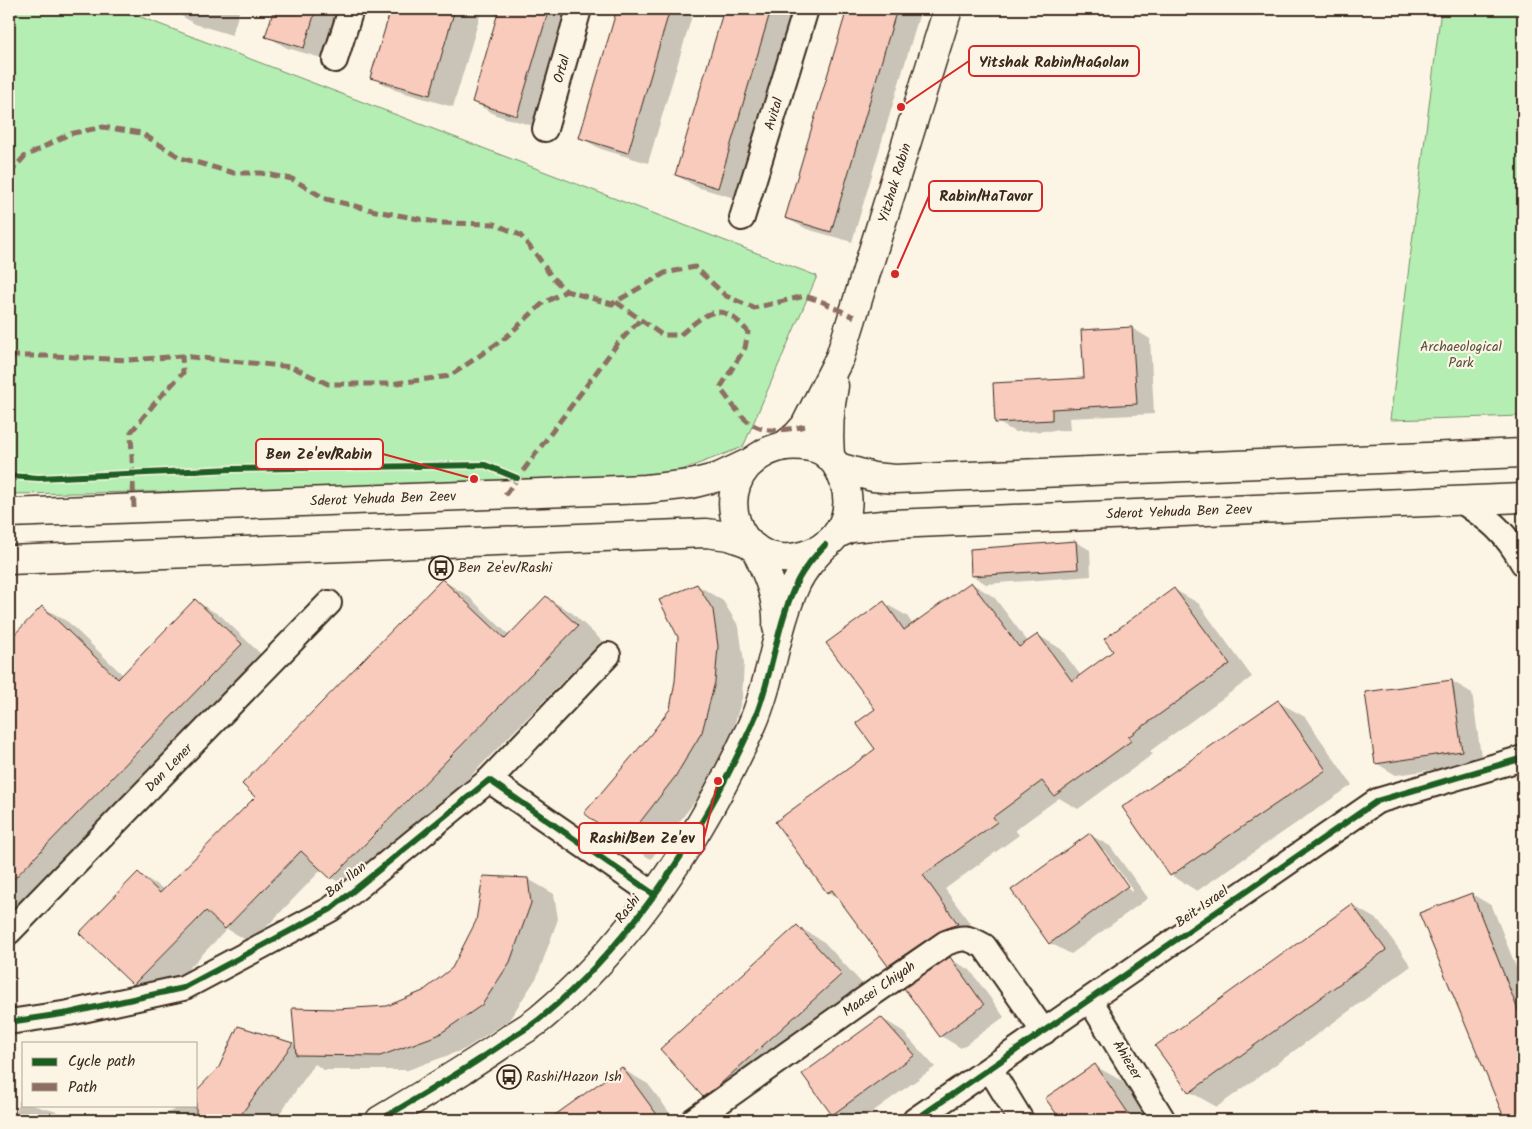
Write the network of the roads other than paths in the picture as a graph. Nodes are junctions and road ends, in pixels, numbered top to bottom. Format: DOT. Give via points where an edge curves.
graph roads {
  1 [pos="351,9"];
  2 [pos="579,9"];
  3 [pos="806,9"];
  4 [pos="948,9"];
  5 [pos="335,60"];
  6 [pos="545,129"];
  7 [pos="742,218"];
  8 [pos="840,357"];
  9 [pos="784,446"];
  10 [pos="1523,453"];
  11 [pos="753,461"];
  12 [pos="834,462"];
  13 [pos="1523,498"];
  14 [pos="1460,500"];
  15 [pos="9,513"];
  16 [pos="831,540"];
  17 [pos="752,546"];
  18 [pos="9,560"];
  19 [pos="1523,563"];
  20 [pos="329,603"];
  21 [pos="776,644"];
  22 [pos="608,655"];
  23 [pos="1523,758"];
  24 [pos="489,780"];
  25 [pos="655,895"];
  26 [pos="9,932"];
  27 [pos="1090,1000"];
  28 [pos="9,1022"];
  29 [pos="1044,1032"];
  30 [pos="990,1069"];
  31 [pos="380,1120"];
  32 [pos="694,1120"];
  33 [pos="915,1120"];
  34 [pos="1021,1120"];
  35 [pos="1163,1120"];
  1 -- 5 [label="street"];
  2 -- 6 [label="street, Ortal"];
  3 -- 7 [label="street, Avital"];
  4 -- 8 [label="main road, Yitzhak Rabin"];
  8 -- 9 [label="main road, Yitzhak Rabin" via="805,426"];
  8 -- 12 [label="main road, Yitzhak Rabin" via="828,436"];
  9 -- 11 [label="main road"];
  9 -- 12 [label="main road" via="807,446 820,450"];
  10 -- 12 [label="main road" via="895,479 873,477"];
  11 -- 15 [label="main road, Sderot Yehuda Ben Zeev" via="718,477 646,489"];
  11 -- 17 [label="main road" via="737,480 732,503 733,516"];
  12 -- 16 [label="main road" via="849,502 844,524"];
  13 -- 14 [label="main road, Sderot Yehuda Ben Zeev"];
  14 -- 16 [label="main road, Sderot Yehuda Ben Zeev" via="893,524 851,528"];
  14 -- 19 [label="street" via="1502,531"];
  16 -- 17 [label="main road" via="814,551 784,558 770,556"];
  16 -- 21 [label="main road, Rashi" via="808,564 796,584"];
  17 -- 18 [label="main road" via="729,536 706,533"];
  17 -- 21 [label="main road, Rashi" via="773,592 778,614"];
  20 -- 26 [label="street, Dan Lener"];
  21 -- 25 [label="main road, Rashi" via="755,718 735,763 700,827"];
  22 -- 24 [label="street, Bar Ilan"];
  23 -- 27 [label="street, Beit Israel" via="1377,801"];
  24 -- 25 [label="street"];
  24 -- 28 [label="street, Bar Ilan" via="331,909 182,988 69,1013"];
  25 -- 31 [label="main road, Rashi" via="580,982 541,1017 483,1058"];
  27 -- 29 [label="street, Beit Israel"];
  27 -- 35 [label="street, Ahiezer"];
  29 -- 30 [label="street, Beit Israel"];
  29 -- 32 [label="street, Maasei Chiyah" via="984,946 970,938 960,937 946,943"];
  30 -- 33 [label="street, Beit Israel"];
  30 -- 34 [label="street"];
}
